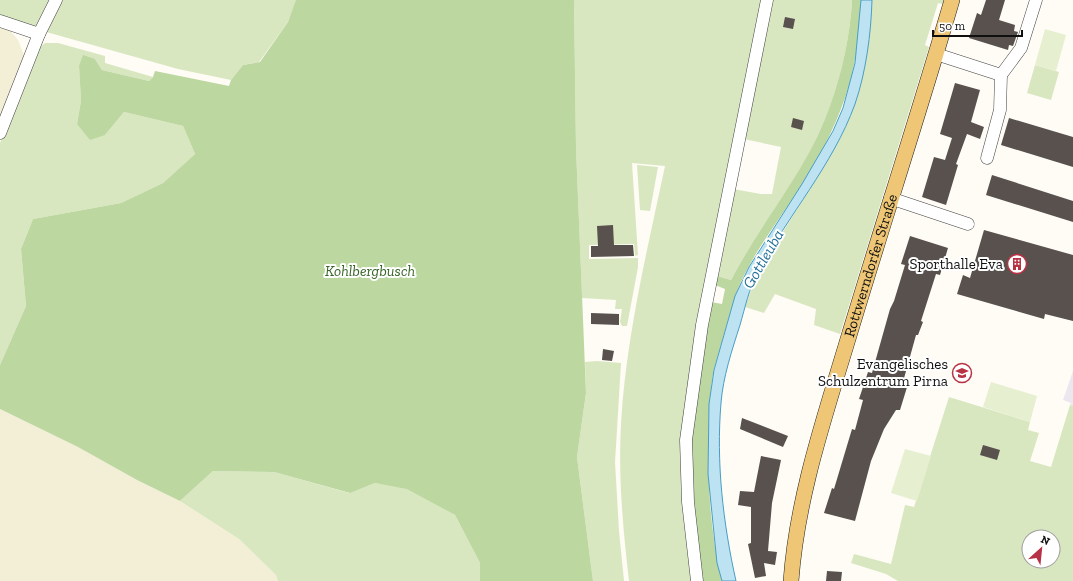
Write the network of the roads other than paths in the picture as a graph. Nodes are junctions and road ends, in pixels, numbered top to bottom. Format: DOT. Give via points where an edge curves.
graph roads {
  1 [pos="56,0"];
  2 [pos="767,0"];
  3 [pos="952,0"];
  4 [pos="1036,0"];
  5 [pos="0,21"];
  6 [pos="39,34"];
  7 [pos="936,54"];
  8 [pos="1001,75"];
  9 [pos="0,133"];
  10 [pos="987,158"];
  11 [pos="890,198"];
  12 [pos="968,224"];
  13 [pos="696,581"];
  14 [pos="791,581"];
  1 -- 6 [label="lane"];
  2 -- 13 [label="lane" via="702,325 686,440 688,502"];
  3 -- 7 [label="main road, Rottwerndorfer Straße"];
  4 -- 8 [label="lane" via="1021,48"];
  5 -- 6 [label="lane"];
  6 -- 9 [label="lane"];
  7 -- 8 [label="lane"];
  7 -- 11 [label="main road, Rottwerndorfer Straße"];
  8 -- 10 [label="lane" via="1000,110"];
  11 -- 12 [label="lane"];
  11 -- 14 [label="main road, Rottwerndorfer Straße" via="809,470 798,525"];
}
